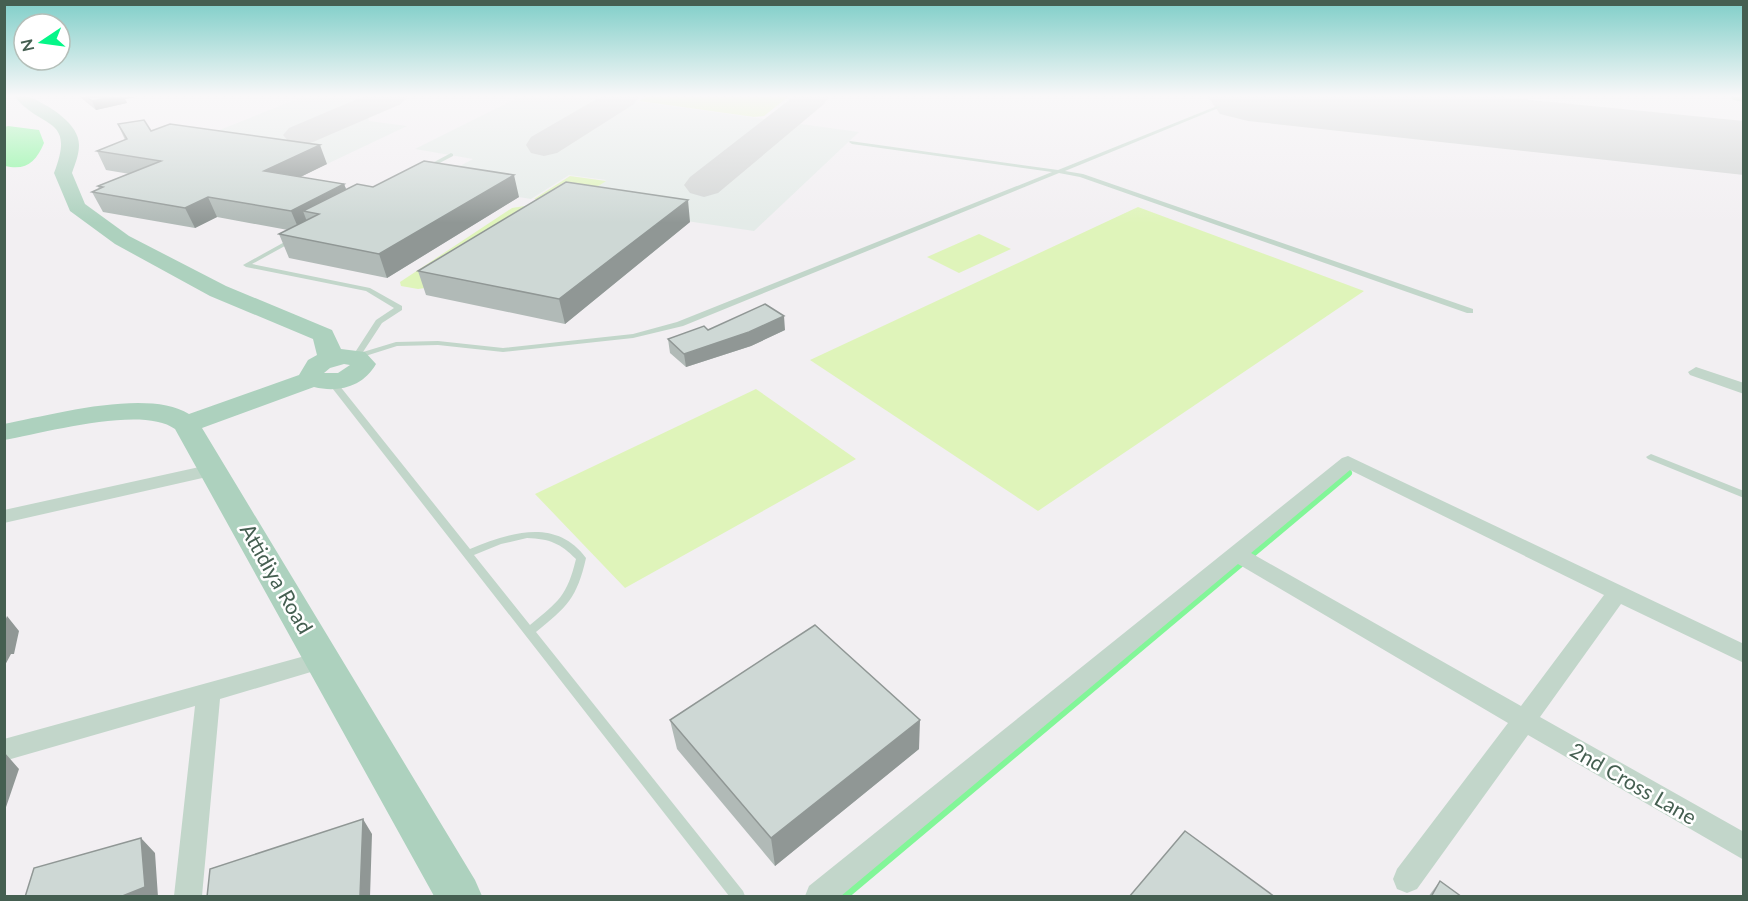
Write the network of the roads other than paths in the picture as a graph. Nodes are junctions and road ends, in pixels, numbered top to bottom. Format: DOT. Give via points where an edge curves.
graph roads {
  1 [pos="71,139"];
  2 [pos="1141,139"];
  3 [pos="852,142"];
  4 [pos="451,155"];
  5 [pos="420,171"];
  6 [pos="1060,172"];
  7 [pos="297,237"];
  8 [pos="1470,311"];
  9 [pos="356,357"];
  10 [pos="1696,372"];
  11 [pos="325,373"];
  12 [pos="1743,389"];
  13 [pos="186,424"];
  14 [pos="4,432"];
  15 [pos="1651,457"];
  16 [pos="213,470"];
  17 [pos="1743,495"];
  18 [pos="4,517"];
  19 [pos="467,554"];
  20 [pos="1237,554"];
  21 [pos="1618,592"];
  22 [pos="529,632"];
  23 [pos="1743,654"];
  24 [pos="323,660"];
  25 [pos="209,692"];
  26 [pos="1522,721"];
  27 [pos="4,750"];
  28 [pos="1743,847"];
  29 [pos="1407,879"];
  30 [pos="188,897"];
  31 [pos="459,897"];
  32 [pos="738,897"];
  33 [pos="819,897"];
  1 -- 11 [label="main road" via="63,173 77,207 122,240 218,291 324,335"];
  2 -- 6 [label="lane"];
  3 -- 6 [label="lane"];
  4 -- 5 [label="lane"];
  6 -- 8 [label="lane" via="1081,175"];
  6 -- 9 [label="lane" via="680,324 633,336 503,350 438,343 396,344"];
  7 -- 9 [label="lane" via="246,265 368,289 399,308 380,321"];
  9 -- 11 [label="main road"];
  10 -- 12 [label="street"];
  11 -- 13 [label="main road"];
  11 -- 19 [label="lane"];
  13 -- 14 [label="main road" via="172,415 146,411"];
  13 -- 16 [label="main road, Attidiya Road"];
  15 -- 17 [label="lane"];
  16 -- 18 [label="street"];
  16 -- 24 [label="main road, Attidiya Road"];
  19 -- 22 [label="lane"];
  19 -- 22 [label="lane" via="496,541 522,536 550,534 570,544 581,558 576,583 567,601"];
  20 -- 21 [label="street" via="1348,462"];
  20 -- 26 [label="street, 2nd Cross Lane"];
  20 -- 33 [label="street"];
  21 -- 23 [label="street"];
  21 -- 26 [label="street"];
  22 -- 32 [label="lane"];
  24 -- 25 [label="street"];
  24 -- 31 [label="main road, Attidiya Road"];
  25 -- 27 [label="street"];
  25 -- 30 [label="street"];
  26 -- 28 [label="street, 2nd Cross Lane"];
  26 -- 29 [label="street"];
}
